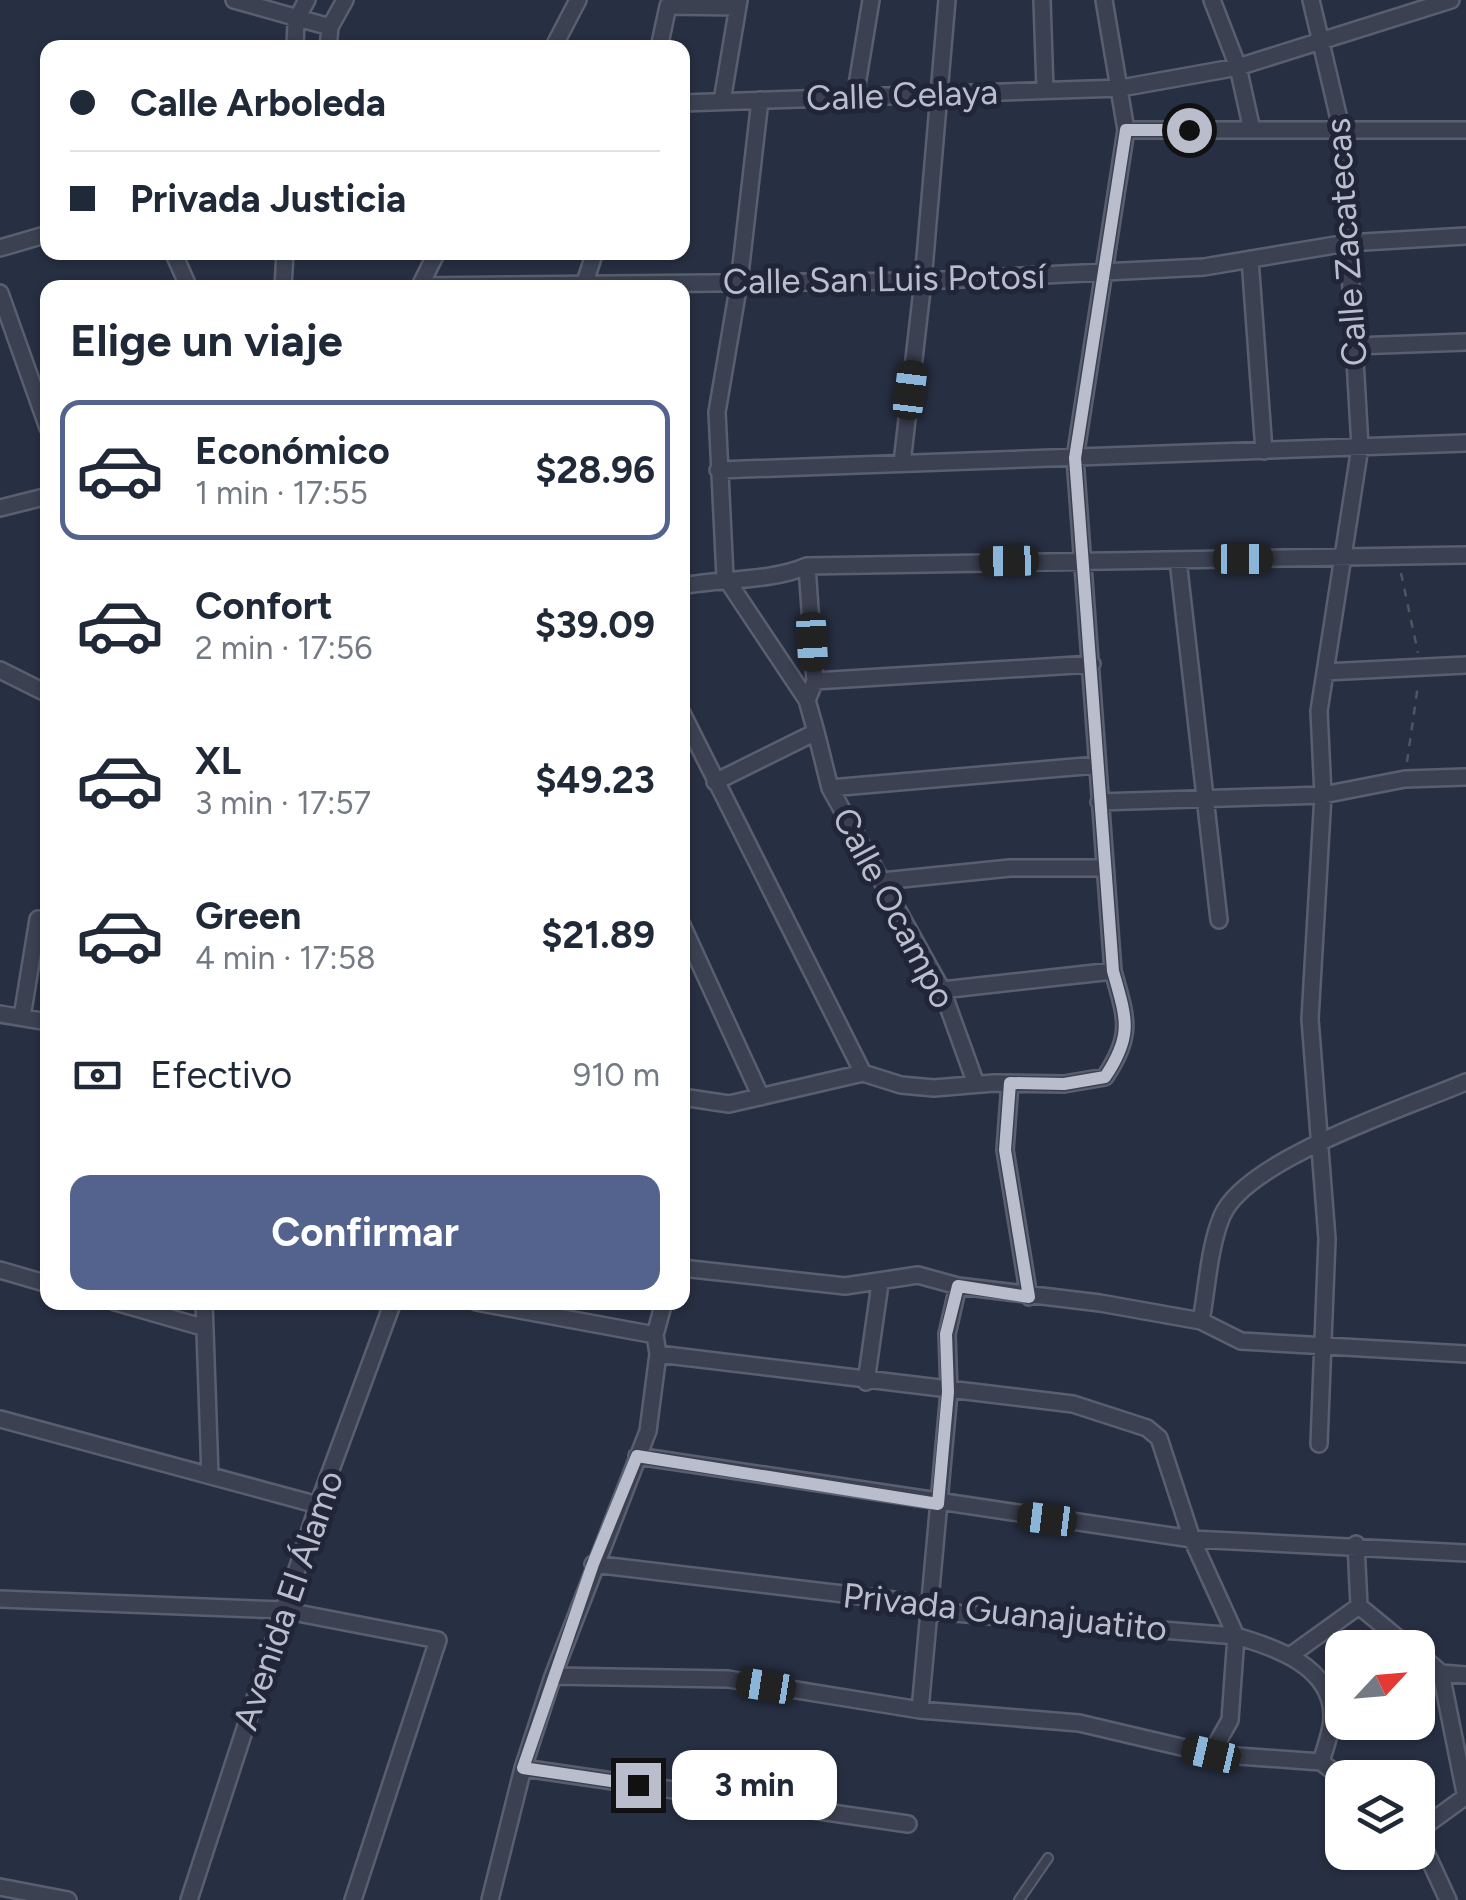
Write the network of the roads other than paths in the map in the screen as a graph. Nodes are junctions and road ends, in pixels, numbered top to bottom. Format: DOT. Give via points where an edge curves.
graph roads {
  1 [pos="234,0"];
  2 [pos="308,0"];
  3 [pos="345,0"];
  4 [pos="578,0"];
  5 [pos="871,0"];
  6 [pos="947,0"];
  7 [pos="1042,0"];
  8 [pos="1104,0"];
  9 [pos="1212,0"];
  10 [pos="1311,0"];
  11 [pos="1451,0"];
  12 [pos="739,3"];
  13 [pos="1431,3"];
  14 [pos="296,20"];
  15 [pos="330,27"];
  16 [pos="1324,38"];
  17 [pos="295,40"];
  18 [pos="329,40"];
  19 [pos="557,40"];
  20 [pos="661,40"];
  21 [pos="1238,66"];
  22 [pos="1121,88"];
  23 [pos="1045,90"];
  24 [pos="940,94"];
  25 [pos="855,97"];
  26 [pos="760,100"];
  27 [pos="722,102"];
  28 [pos="690,103"];
  29 [pos="1126,130"];
  30 [pos="1252,130"];
  31 [pos="1466,130"];
  32 [pos="1342,132"];
  33 [pos="40,236"];
  34 [pos="1466,236"];
  35 [pos="1347,243"];
  36 [pos="0,248"];
  37 [pos="1250,259"];
  38 [pos="1106,272"];
  39 [pos="924,281"];
  40 [pos="739,283"];
  41 [pos="690,284"];
  42 [pos="0,293"];
  43 [pos="1466,342"];
  44 [pos="1354,346"];
  45 [pos="40,406"];
  46 [pos="1466,443"];
  47 [pos="1360,447"];
  48 [pos="1264,451"];
  49 [pos="1075,458"];
  50 [pos="902,464"];
  51 [pos="718,470"];
  52 [pos="40,498"];
  53 [pos="0,508"];
  54 [pos="1466,554"];
  55 [pos="1341,558"];
  56 [pos="1081,560"];
  57 [pos="1178,560"];
  58 [pos="807,566"];
  59 [pos="725,578"];
  60 [pos="690,585"];
  61 [pos="1092,664"];
  62 [pos="1466,665"];
  63 [pos="0,670"];
  64 [pos="1325,672"];
  65 [pos="814,681"];
  66 [pos="40,690"];
  67 [pos="807,700"];
  68 [pos="690,730"];
  69 [pos="816,732"];
  70 [pos="1097,765"];
  71 [pos="1466,777"];
  72 [pos="715,782"];
  73 [pos="830,788"];
  74 [pos="1323,795"];
  75 [pos="1204,796"];
  76 [pos="1098,802"];
  77 [pos="1104,868"];
  78 [pos="882,881"];
  79 [pos="38,919"];
  80 [pos="1218,920"];
  81 [pos="690,942"];
  82 [pos="1113,971"];
  83 [pos="942,990"];
  84 [pos="0,1014"];
  85 [pos="22,1017"];
  86 [pos="40,1020"];
  87 [pos="863,1073"];
  88 [pos="1466,1082"];
  89 [pos="1010,1083"];
  90 [pos="976,1084"];
  91 [pos="761,1097"];
  92 [pos="690,1098"];
  93 [pos="1321,1144"];
  94 [pos="690,1269"];
  95 [pos="0,1270"];
  96 [pos="40,1282"];
  97 [pos="880,1284"];
  98 [pos="958,1286"];
  99 [pos="1029,1297"];
  100 [pos="143,1310"];
  101 [pos="203,1310"];
  102 [pos="390,1310"];
  103 [pos="519,1310"];
  104 [pos="662,1310"];
  105 [pos="1201,1321"];
  106 [pos="202,1327"];
  107 [pos="655,1335"];
  108 [pos="1324,1346"];
  109 [pos="658,1354"];
  110 [pos="1466,1354"];
  111 [pos="866,1382"];
  112 [pos="948,1392"];
  113 [pos="0,1419"];
  114 [pos="1319,1444"];
  115 [pos="637,1456"];
  116 [pos="210,1476"];
  117 [pos="938,1504"];
  118 [pos="318,1505"];
  119 [pos="1192,1539"];
  120 [pos="1356,1544"];
  121 [pos="1466,1553"];
  122 [pos="593,1564"];
  123 [pos="0,1599"];
  124 [pos="1359,1606"];
  125 [pos="282,1610"];
  126 [pos="929,1611"];
  127 [pos="1388,1630"];
  128 [pos="1236,1636"];
  129 [pos="1291,1655"];
  130 [pos="1435,1667"];
  131 [pos="1441,1672"];
  132 [pos="1466,1675"];
  133 [pos="554,1676"];
  134 [pos="920,1710"];
  135 [pos="1211,1754"];
  136 [pos="1320,1762"];
  137 [pos="1325,1766"];
  138 [pos="523,1768"];
  139 [pos="1466,1797"];
  140 [pos="1435,1820"];
  141 [pos="908,1824"];
  142 [pos="1048,1858"];
  143 [pos="1435,1870"];
  144 [pos="0,1888"];
  145 [pos="495,1899"];
  146 [pos="68,1900"];
  147 [pos="189,1900"];
  148 [pos="353,1900"];
  149 [pos="1020,1900"];
  150 [pos="1448,1900"];
  1 -- 14 [label="street"];
  2 -- 14 [label="street"];
  3 -- 15 [label="street"];
  4 -- 19 [label="street"];
  5 -- 25 [label="street"];
  6 -- 24 [label="street"];
  7 -- 23 [label="street"];
  8 -- 22 [label="street"];
  9 -- 21 [label="street"];
  10 -- 16 [label="street, Calle Zacatecas"];
  11 -- 13 [label="street, Calle Celaya"];
  12 -- 20 [label="street" via="668,6"];
  12 -- 27 [label="street"];
  13 -- 16 [label="street, Calle Celaya"];
  14 -- 15 [label="street"];
  14 -- 17 [label="street"];
  15 -- 18 [label="street"];
  16 -- 21 [label="street, Calle Celaya"];
  16 -- 32 [label="street, Calle Zacatecas"];
  21 -- 22 [label="street, Calle Celaya"];
  21 -- 30 [label="street"];
  22 -- 23 [label="street, Calle Celaya"];
  22 -- 29 [label="street"];
  23 -- 24 [label="street, Calle Celaya"];
  24 -- 25 [label="street, Calle Celaya"];
  24 -- 39 [label="street"];
  25 -- 26 [label="street, Calle Celaya"];
  26 -- 27 [label="street, Calle Celaya"];
  26 -- 40 [label="street"];
  27 -- 28 [label="street, Calle Celaya"];
  29 -- 30 [label="street"];
  29 -- 38 [label="street"];
  30 -- 32 [label="street"];
  31 -- 32 [label="street"];
  32 -- 35 [label="street, Calle Zacatecas"];
  33 -- 36 [label="street"];
  34 -- 35 [label="street, Calle San Luis Potosí"];
  35 -- 37 [label="street, Calle San Luis Potosí"];
  35 -- 44 [label="street, Calle Zacatecas"];
  37 -- 38 [label="street, Calle San Luis Potosí"];
  37 -- 48 [label="street"];
  38 -- 39 [label="street, Calle San Luis Potosí"];
  38 -- 49 [label="street"];
  39 -- 40 [label="street, Calle San Luis Potosí"];
  39 -- 50 [label="street"];
  40 -- 41 [label="street, Calle San Luis Potosí"];
  40 -- 51 [label="street" via="717,412"];
  42 -- 45 [label="street"];
  43 -- 44 [label="street"];
  44 -- 47 [label="street, Calle Zacatecas"];
  46 -- 47 [label="street"];
  47 -- 48 [label="street"];
  47 -- 55 [label="street, Calle Zacatecas"];
  48 -- 49 [label="street"];
  49 -- 50 [label="street"];
  49 -- 56 [label="street"];
  50 -- 51 [label="street"];
  51 -- 59 [label="street"];
  52 -- 53 [label="street"];
  54 -- 55 [label="street"];
  55 -- 57 [label="street"];
  55 -- 64 [label="street, Calle Zacatecas"];
  56 -- 57 [label="street"];
  56 -- 58 [label="street"];
  56 -- 61 [label="street"];
  57 -- 75 [label="street"];
  58 -- 59 [label="street" via="785,576"];
  58 -- 65 [label="street"];
  59 -- 60 [label="street"];
  59 -- 67 [label="street, Calle Ocampo"];
  61 -- 65 [label="street"];
  61 -- 70 [label="street"];
  62 -- 64 [label="street"];
  63 -- 66 [label="street"];
  64 -- 74 [label="street, Calle Zacatecas" via="1319,711"];
  65 -- 67 [label="street"];
  67 -- 69 [label="street, Calle Ocampo"];
  68 -- 72 [label="street"];
  69 -- 72 [label="street"];
  69 -- 73 [label="street, Calle Ocampo"];
  70 -- 73 [label="street"];
  70 -- 76 [label="street"];
  71 -- 74 [label="street" via="1405,779"];
  72 -- 87 [label="street"];
  73 -- 78 [label="street, Calle Ocampo"];
  74 -- 75 [label="street"];
  74 -- 93 [label="street, Calle Zacatecas" via="1310,1019"];
  75 -- 76 [label="street"];
  75 -- 80 [label="street"];
  76 -- 77 [label="street"];
  77 -- 78 [label="street" via="1010,868"];
  77 -- 82 [label="street"];
  78 -- 83 [label="street, Calle Ocampo"];
  79 -- 85 [label="street"];
  81 -- 91 [label="street"];
  82 -- 83 [label="street"];
  82 -- 89 [label="street" via="1128,1026 1105,1077"];
  83 -- 90 [label="street, Calle Ocampo"];
  84 -- 85 [label="street"];
  85 -- 86 [label="street"];
  87 -- 90 [label="street" via="918,1086"];
  87 -- 91 [label="street"];
  88 -- 93 [label="street"];
  89 -- 90 [label="street"];
  89 -- 99 [label="street" via="1005,1150"];
  91 -- 92 [label="street" via="728,1104"];
  93 -- 105 [label="street" via="1288,1158 1234,1197 1221,1218"];
  93 -- 108 [label="street, Calle Zacatecas"];
  94 -- 97 [label="street"];
  95 -- 96 [label="street"];
  97 -- 98 [label="street" via="918,1275"];
  97 -- 111 [label="street"];
  98 -- 99 [label="street"];
  98 -- 112 [label="street" via="946,1334"];
  99 -- 105 [label="street"];
  100 -- 106 [label="street"];
  101 -- 106 [label="street"];
  102 -- 118 [label="street, Avenida El Álamo"];
  103 -- 107 [label="street"];
  104 -- 107 [label="street"];
  105 -- 108 [label="street" via="1240,1341"];
  106 -- 116 [label="street"];
  107 -- 109 [label="street"];
  108 -- 110 [label="street"];
  108 -- 114 [label="street, Calle Zacatecas"];
  109 -- 111 [label="street"];
  109 -- 115 [label="street" via="648,1431"];
  111 -- 112 [label="street"];
  112 -- 117 [label="street"];
  112 -- 119 [label="street" via="1073,1404 1147,1428 1160,1438"];
  113 -- 116 [label="street"];
  115 -- 117 [label="street"];
  115 -- 122 [label="street"];
  116 -- 118 [label="street"];
  117 -- 119 [label="street"];
  117 -- 126 [label="street"];
  118 -- 125 [label="street, Avenida El Álamo"];
  119 -- 120 [label="street"];
  119 -- 128 [label="street"];
  120 -- 121 [label="street"];
  120 -- 124 [label="street"];
  122 -- 126 [label="street, Privada Guanajuatito" via="910,1602"];
  122 -- 133 [label="street"];
  123 -- 125 [label="street"];
  124 -- 127 [label="street"];
  124 -- 129 [label="street"];
  125 -- 147 [label="street, Avenida El Álamo"];
  125 -- 148 [label="street" via="438,1640"];
  126 -- 128 [label="street, Privada Guanajuatito"];
  126 -- 134 [label="street"];
  128 -- 129 [label="street, Privada Guanajuatito"];
  128 -- 135 [label="street" via="1230,1720"];
  129 -- 136 [label="street" via="1313,1674 1333,1714"];
  130 -- 131 [label="street"];
  131 -- 132 [label="street"];
  131 -- 139 [label="street"];
  133 -- 134 [label="street" via="728,1680"];
  133 -- 138 [label="street"];
  134 -- 135 [label="street" via="1079,1723"];
  135 -- 136 [label="street"];
  136 -- 137 [label="street"];
  138 -- 141 [label="street"];
  138 -- 145 [label="street"];
  139 -- 140 [label="street"];
  142 -- 149 [label="lane"];
  143 -- 150 [label="street"];
  144 -- 146 [label="street"];
}
